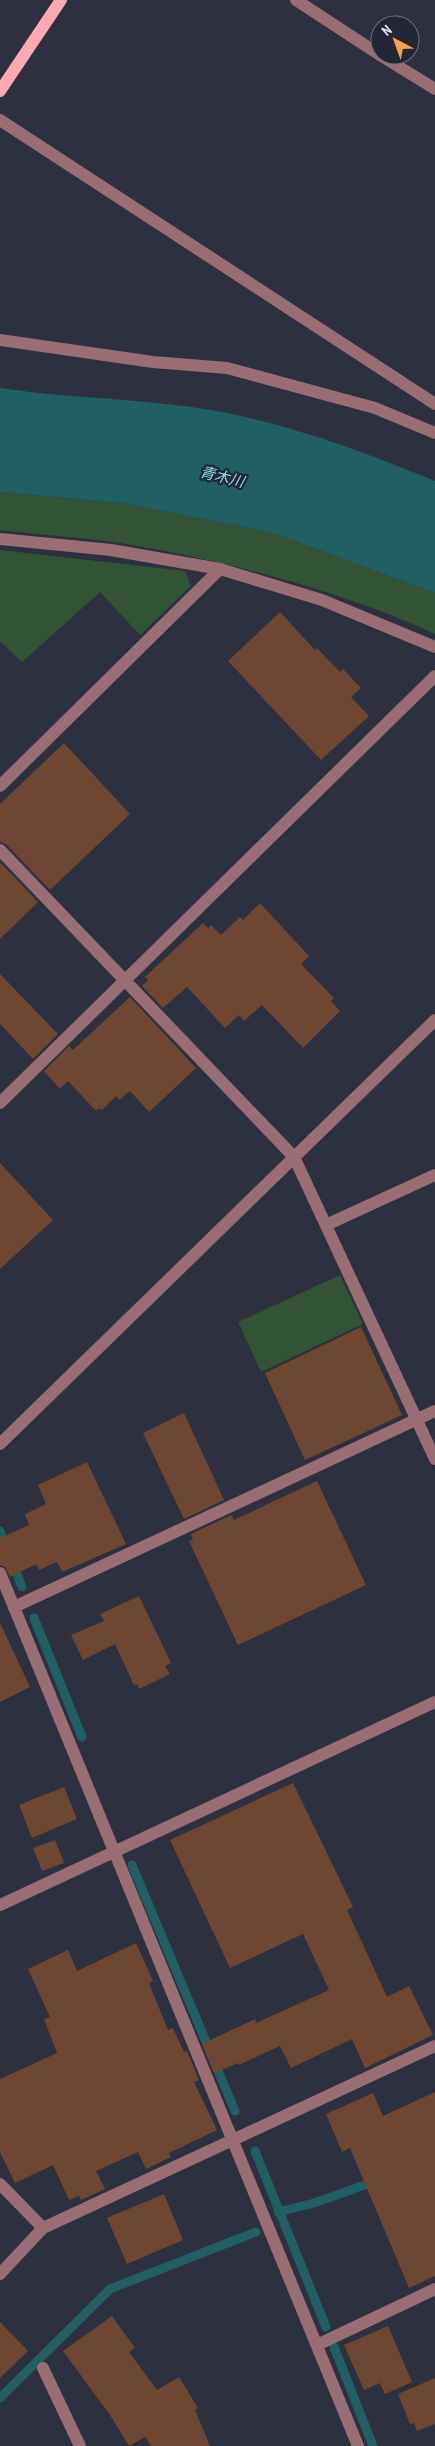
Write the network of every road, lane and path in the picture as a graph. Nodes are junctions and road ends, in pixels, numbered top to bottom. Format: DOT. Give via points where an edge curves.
graph roads {
  1 [pos="61,0"];
  2 [pos="296,0"];
  3 [pos="370,48"];
  4 [pos="396,65"];
  5 [pos="435,90"];
  6 [pos="0,91"];
  7 [pos="0,120"];
  8 [pos="0,340"];
  9 [pos="435,404"];
  10 [pos="435,433"];
  11 [pos="0,539"];
  12 [pos="220,569"];
  13 [pos="435,647"];
  14 [pos="435,676"];
  15 [pos="0,786"];
  16 [pos="0,850"];
  17 [pos="126,981"];
  18 [pos="435,1020"];
  19 [pos="0,1104"];
  20 [pos="294,1157"];
  21 [pos="435,1175"];
  22 [pos="326,1225"];
  23 [pos="435,1411"];
  24 [pos="417,1419"];
  25 [pos="0,1444"];
  26 [pos="435,1458"];
  27 [pos="0,1573"];
  28 [pos="14,1606"];
  29 [pos="435,1702"];
  30 [pos="114,1853"];
  31 [pos="0,1905"];
  32 [pos="435,2046"];
  33 [pos="234,2139"];
  34 [pos="0,2184"];
  35 [pos="43,2228"];
  36 [pos="0,2274"];
  37 [pos="435,2289"];
  38 [pos="317,2345"];
  39 [pos="43,2368"];
  40 [pos="80,2446"];
  41 [pos="358,2446"];
  1 -- 6 [label="main road"];
  2 -- 3 [label="street"];
  4 -- 5 [label="street"];
  7 -- 9 [label="street"];
  8 -- 10 [label="street" via="153,362 227,368 375,408"];
  11 -- 12 [label="street" via="111,550"];
  12 -- 13 [label="street" via="322,600"];
  12 -- 15 [label="street"];
  14 -- 17 [label="street"];
  16 -- 17 [label="street"];
  17 -- 19 [label="street"];
  17 -- 20 [label="street"];
  18 -- 20 [label="street"];
  20 -- 22 [label="street"];
  20 -- 25 [label="street"];
  21 -- 22 [label="street"];
  22 -- 24 [label="street"];
  23 -- 24 [label="street"];
  24 -- 26 [label="street"];
  24 -- 28 [label="street"];
  27 -- 28 [label="street"];
  28 -- 30 [label="street"];
  29 -- 30 [label="street"];
  30 -- 31 [label="street"];
  30 -- 33 [label="street"];
  32 -- 33 [label="street"];
  33 -- 35 [label="street"];
  33 -- 38 [label="street"];
  34 -- 35 [label="street"];
  35 -- 36 [label="street"];
  37 -- 38 [label="street"];
  38 -- 41 [label="street"];
  39 -- 40 [label="street"];
}
